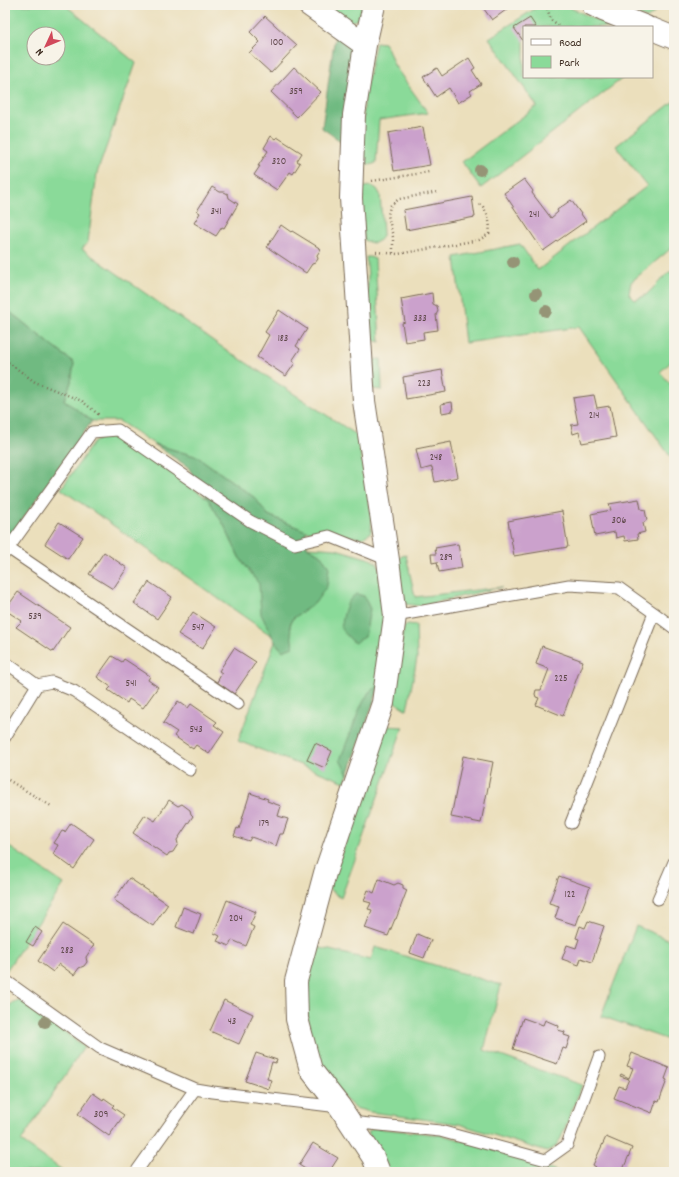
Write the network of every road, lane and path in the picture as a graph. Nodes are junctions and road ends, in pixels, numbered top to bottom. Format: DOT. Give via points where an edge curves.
graph roads {
  1 [pos="309,5"];
  2 [pos="374,5"];
  3 [pos="546,5"];
  4 [pos="593,5"];
  5 [pos="560,26"];
  6 [pos="643,26"];
  7 [pos="653,29"];
  8 [pos="674,38"];
  9 [pos="365,45"];
  10 [pos="429,172"];
  11 [pos="352,180"];
  12 [pos="438,192"];
  13 [pos="477,204"];
  14 [pos="354,248"];
  15 [pos="393,253"];
  16 [pos="5,360"];
  17 [pos="118,430"];
  18 [pos="7,550"];
  19 [pos="388,560"];
  20 [pos="654,612"];
  21 [pos="395,616"];
  22 [pos="674,628"];
  23 [pos="5,662"];
  24 [pos="36,685"];
  25 [pos="238,704"];
  26 [pos="5,737"];
  27 [pos="190,770"];
  28 [pos="5,778"];
  29 [pos="51,806"];
  30 [pos="571,823"];
  31 [pos="674,862"];
  32 [pos="658,899"];
  33 [pos="5,980"];
  34 [pos="599,1057"];
  35 [pos="195,1088"];
  36 [pos="345,1114"];
  37 [pos="136,1172"];
  38 [pos="379,1172"];
  1 -- 9 [label="street"];
  2 -- 9 [label="street"];
  3 -- 5 [label="path" via="551,20"];
  4 -- 6 [label="street"];
  7 -- 8 [label="street"];
  9 -- 11 [label="street" via="354,115"];
  10 -- 11 [label="path" via="373,181"];
  11 -- 14 [label="street"];
  12 -- 15 [label="path" via="399,199 390,206 388,215 393,237"];
  13 -- 15 [label="path" via="482,205 488,214 491,225 489,234 478,240"];
  14 -- 15 [label="path"];
  14 -- 19 [label="street" via="364,401"];
  16 -- 17 [label="path" via="35,382 82,401"];
  17 -- 18 [label="lane" via="92,432"];
  17 -- 19 [label="lane" via="250,521 295,544 329,536"];
  18 -- 25 [label="lane"];
  19 -- 21 [label="street"];
  20 -- 21 [label="lane" via="619,588 569,584"];
  20 -- 22 [label="lane"];
  20 -- 30 [label="lane"];
  21 -- 36 [label="street" via="382,703 325,873 296,981 297,1018 310,1070"];
  23 -- 24 [label="lane"];
  24 -- 26 [label="lane"];
  24 -- 27 [label="lane" via="52,682 74,691"];
  28 -- 29 [label="path"];
  31 -- 32 [label="lane"];
  33 -- 35 [label="lane" via="100,1048"];
  34 -- 36 [label="lane" via="567,1145 546,1160 440,1131"];
  35 -- 36 [label="lane"];
  35 -- 37 [label="lane"];
  36 -- 38 [label="street" via="374,1157"];
}
